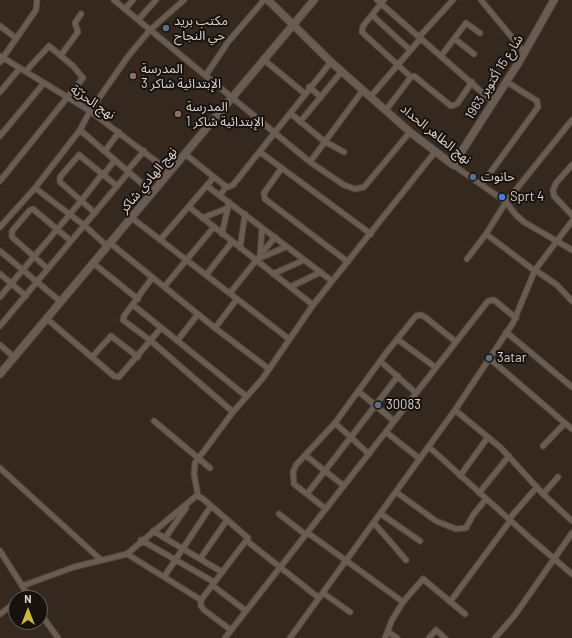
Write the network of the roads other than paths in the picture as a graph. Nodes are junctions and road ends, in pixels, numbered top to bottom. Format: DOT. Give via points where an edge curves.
graph roads {
  1 [pos="37,0"];
  2 [pos="114,0"];
  3 [pos="133,0"];
  4 [pos="156,0"];
  5 [pos="184,0"];
  6 [pos="264,0"];
  7 [pos="268,0"];
  8 [pos="314,0"];
  9 [pos="481,0"];
  10 [pos="554,0"];
  11 [pos="380,1"];
  12 [pos="451,1"];
  13 [pos="125,9"];
  14 [pos="81,14"];
  15 [pos="372,15"];
  16 [pos="138,20"];
  17 [pos="292,25"];
  18 [pos="0,26"];
  19 [pos="150,30"];
  20 [pos="480,33"];
  21 [pos="16,38"];
  22 [pos="420,38"];
  23 [pos="455,39"];
  24 [pos="410,50"];
  25 [pos="525,53"];
  26 [pos="474,54"];
  27 [pos="61,55"];
  28 [pos="441,56"];
  29 [pos="1,58"];
  30 [pos="263,59"];
  31 [pos="331,62"];
  32 [pos="398,65"];
  33 [pos="20,68"];
  34 [pos="26,71"];
  35 [pos="342,71"];
  36 [pos="206,75"];
  37 [pos="411,77"];
  38 [pos="472,82"];
  39 [pos="507,82"];
  40 [pos="44,83"];
  41 [pos="309,87"];
  42 [pos="363,90"];
  43 [pos="0,92"];
  44 [pos="304,93"];
  45 [pos="371,96"];
  46 [pos="68,97"];
  47 [pos="321,97"];
  48 [pos="232,99"];
  49 [pos="493,102"];
  50 [pos="386,110"];
  51 [pos="90,111"];
  52 [pos="290,113"];
  53 [pos="572,120"];
  54 [pos="300,122"];
  55 [pos="80,130"];
  56 [pos="119,132"];
  57 [pos="275,132"];
  58 [pos="410,132"];
  59 [pos="0,136"];
  60 [pos="324,141"];
  61 [pos="105,151"];
  62 [pos="144,151"];
  63 [pos="260,152"];
  64 [pos="344,152"];
  65 [pos="435,152"];
  66 [pos="185,154"];
  67 [pos="115,160"];
  68 [pos="310,162"];
  69 [pos="453,165"];
  70 [pos="572,165"];
  71 [pos="281,168"];
  72 [pos="128,172"];
  73 [pos="170,172"];
  74 [pos="103,173"];
  75 [pos="214,177"];
  76 [pos="0,181"];
  77 [pos="482,184"];
  78 [pos="117,186"];
  79 [pos="207,186"];
  80 [pos="226,186"];
  81 [pos="35,188"];
  82 [pos="153,193"];
  83 [pos="220,196"];
  84 [pos="81,201"];
  85 [pos="506,202"];
  86 [pos="228,205"];
  87 [pos="189,207"];
  88 [pos="95,213"];
  89 [pos="245,214"];
  90 [pos="572,214"];
  91 [pos="69,215"];
  92 [pos="132,218"];
  93 [pos="202,218"];
  94 [pos="572,221"];
  95 [pos="85,226"];
  96 [pos="0,227"];
  97 [pos="213,228"];
  98 [pos="262,228"];
  99 [pos="57,229"];
  100 [pos="222,234"];
  101 [pos="371,234"];
  102 [pos="486,234"];
  103 [pos="275,238"];
  104 [pos="160,240"];
  105 [pos="558,240"];
  106 [pos="71,241"];
  107 [pos="232,242"];
  108 [pos="109,244"];
  109 [pos="286,247"];
  110 [pos="240,248"];
  111 [pos="572,250"];
  112 [pos="0,251"];
  113 [pos="34,256"];
  114 [pos="258,258"];
  115 [pos="467,259"];
  116 [pos="186,260"];
  117 [pos="304,260"];
  118 [pos="348,262"];
  119 [pos="93,263"];
  120 [pos="48,269"];
  121 [pos="22,270"];
  122 [pos="535,270"];
  123 [pos="321,272"];
  124 [pos="0,274"];
  125 [pos="273,274"];
  126 [pos="206,275"];
  127 [pos="152,278"];
  128 [pos="332,281"];
  129 [pos="38,282"];
  130 [pos="12,284"];
  131 [pos="164,287"];
  132 [pos="290,287"];
  133 [pos="230,293"];
  134 [pos="26,296"];
  135 [pos="0,297"];
  136 [pos="138,299"];
  137 [pos="237,299"];
  138 [pos="572,301"];
  139 [pos="60,302"];
  140 [pos="133,305"];
  141 [pos="313,305"];
  142 [pos="198,314"];
  143 [pos="516,318"];
  144 [pos="47,319"];
  145 [pos="0,326"];
  146 [pos="161,328"];
  147 [pos="215,328"];
  148 [pos="506,332"];
  149 [pos="289,339"];
  150 [pos="397,339"];
  151 [pos="151,341"];
  152 [pos="177,341"];
  153 [pos="456,342"];
  154 [pos="0,345"];
  155 [pos="14,357"];
  156 [pos="92,357"];
  157 [pos="138,357"];
  158 [pos="489,358"];
  159 [pos="380,361"];
  160 [pos="435,367"];
  161 [pos="269,369"];
  162 [pos="0,374"];
  163 [pos="398,376"];
  164 [pos="572,387"];
  165 [pos="358,391"];
  166 [pos="416,393"];
  167 [pos="246,396"];
  168 [pos="376,405"];
  169 [pos="455,410"];
  170 [pos="233,412"];
  171 [pos="154,421"];
  172 [pos="394,421"];
  173 [pos="335,423"];
  174 [pos="565,423"];
  175 [pos="572,429"];
  176 [pos="386,432"];
  177 [pos="488,437"];
  178 [pos="350,438"];
  179 [pos="544,446"];
  180 [pos="429,447"];
  181 [pos="369,454"];
  182 [pos="305,455"];
  183 [pos="509,456"];
  184 [pos="200,458"];
  185 [pos="420,459"];
  186 [pos="0,468"];
  187 [pos="210,468"];
  188 [pos="325,471"];
  189 [pos="460,476"];
  190 [pos="558,477"];
  191 [pos="344,486"];
  192 [pos="536,487"];
  193 [pos="396,492"];
  194 [pos="479,493"];
  195 [pos="307,494"];
  196 [pos="543,494"];
  197 [pos="198,496"];
  198 [pos="486,499"];
  199 [pos="189,504"];
  200 [pos="211,506"];
  201 [pos="326,509"];
  202 [pos="279,514"];
  203 [pos="380,514"];
  204 [pos="227,520"];
  205 [pos="509,520"];
  206 [pos="572,521"];
  207 [pos="374,524"];
  208 [pos="153,531"];
  209 [pos="572,533"];
  210 [pos="307,534"];
  211 [pos="165,538"];
  212 [pos="141,540"];
  213 [pos="247,541"];
  214 [pos="420,541"];
  215 [pos="182,548"];
  216 [pos="0,551"];
  217 [pos="126,554"];
  218 [pos="100,559"];
  219 [pos="175,559"];
  220 [pos="200,559"];
  221 [pos="553,559"];
  222 [pos="406,560"];
  223 [pos="347,561"];
  224 [pos="279,567"];
  225 [pos="222,572"];
  226 [pos="572,574"];
  227 [pos="164,577"];
  228 [pos="213,584"];
  229 [pos="22,586"];
  230 [pos="24,590"];
  231 [pos="323,593"];
  232 [pos="319,598"];
  233 [pos="201,600"];
  234 [pos="403,602"];
  235 [pos="450,602"];
  236 [pos="246,610"];
  237 [pos="350,612"];
  238 [pos="465,614"];
  239 [pos="48,624"];
  240 [pos="231,630"];
  241 [pos="388,632"];
  242 [pos="293,637"];
  243 [pos="58,638"];
  244 [pos="225,638"];
  245 [pos="385,638"];
  246 [pos="397,638"];
  247 [pos="429,638"];
  248 [pos="445,638"];
  249 [pos="495,638"];
  1 -- 21 [label="street" via="36,10"];
  2 -- 13 [label="street"];
  3 -- 13 [label="street"];
  4 -- 16 [label="street"];
  5 -- 19 [label="street"];
  6 -- 36 [label="street" via="228,42"];
  7 -- 17 [label="street, نهج الطاهر الحداد"];
  8 -- 17 [label="street, نهج الهادي شاكر"];
  9 -- 25 [label="street"];
  10 -- 25 [label="street, شارع 15 أكتوبر 1963"];
  11 -- 15 [label="street"];
  11 -- 22 [label="street"];
  12 -- 22 [label="street"];
  13 -- 16 [label="street"];
  14 -- 27 [label="street" via="75,23 77,34"];
  15 -- 24 [label="street"];
  15 -- 32 [label="street" via="363,26 362,32"];
  16 -- 19 [label="street"];
  17 -- 30 [label="street, نهج الهادي شاكر"];
  17 -- 31 [label="street, نهج الطاهر الحداد"];
  18 -- 21 [label="street"];
  19 -- 36 [label="street"];
  19 -- 51 [label="street"];
  20 -- 23 [label="street" via="466,23"];
  21 -- 29 [label="street"];
  22 -- 24 [label="street"];
  22 -- 28 [label="street"];
  23 -- 26 [label="street"];
  23 -- 28 [label="street"];
  24 -- 32 [label="street"];
  25 -- 39 [label="street, شارع 15 أكتوبر 1963"];
  27 -- 34 [label="street" via="47,46"];
  27 -- 46 [label="street" via="82,76"];
  28 -- 38 [label="street"];
  29 -- 33 [label="street, نهج الحرّيّة"];
  30 -- 44 [label="street"];
  30 -- 48 [label="street, نهج الهادي شاكر"];
  31 -- 35 [label="street, نهج الطاهر الحداد"];
  31 -- 41 [label="street"];
  32 -- 37 [label="street"];
  32 -- 45 [label="street"];
  33 -- 34 [label="street, نهج الحرّيّة"];
  33 -- 43 [label="street"];
  34 -- 40 [label="street, نهج الحرّيّة"];
  35 -- 42 [label="street, نهج الطاهر الحداد"];
  35 -- 47 [label="street"];
  36 -- 48 [label="street"];
  37 -- 38 [label="street" via="414,76 451,106 457,104"];
  37 -- 50 [label="street"];
  38 -- 49 [label="street"];
  39 -- 49 [label="street, شارع 15 أكتوبر 1963"];
  39 -- 77 [label="street" via="537,101 538,107"];
  40 -- 46 [label="street, نهج الحرّيّة"];
  40 -- 59 [label="street"];
  41 -- 44 [label="street"];
  41 -- 47 [label="street"];
  42 -- 45 [label="street, نهج الطاهر الحداد"];
  42 -- 60 [label="street"];
  44 -- 52 [label="street"];
  45 -- 50 [label="street, نهج الطاهر الحداد"];
  46 -- 51 [label="street, نهج الحرّيّة"];
  46 -- 76 [label="street"];
  47 -- 54 [label="street"];
  48 -- 57 [label="street"];
  48 -- 66 [label="street, نهج الهادي شاكر"];
  49 -- 69 [label="street, شارع 15 أكتوبر 1963"];
  50 -- 58 [label="street, نهج الطاهر الحداد"];
  51 -- 55 [label="street"];
  51 -- 56 [label="street, نهج الحرّيّة"];
  52 -- 54 [label="street"];
  52 -- 57 [label="street"];
  53 -- 85 [label="street"];
  54 -- 60 [label="street"];
  55 -- 61 [label="street"];
  55 -- 81 [label="street"];
  56 -- 61 [label="street"];
  56 -- 62 [label="street, نهج الحرّيّة"];
  57 -- 63 [label="street"];
  57 -- 68 [label="street"];
  58 -- 65 [label="street, نهج الطاهر الحداد"];
  58 -- 68 [label="street" via="368,183 360,188 344,185"];
  60 -- 64 [label="street"];
  60 -- 68 [label="street"];
  61 -- 67 [label="street"];
  62 -- 72 [label="street"];
  62 -- 73 [label="street, نهج الحرّيّة"];
  63 -- 71 [label="street"];
  63 -- 80 [label="street" via="235,183"];
  65 -- 69 [label="street, نهج الطاهر الحداد"];
  65 -- 101 [label="street"];
  66 -- 73 [label="street, نهج الهادي شاكر"];
  66 -- 75 [label="street"];
  67 -- 72 [label="street"];
  67 -- 74 [label="street"];
  69 -- 77 [label="street, نهج الطاهر الحداد"];
  70 -- 90 [label="street" via="553,190 554,196"];
  71 -- 101 [label="street"];
  71 -- 118 [label="street" via="264,193 264,198"];
  72 -- 78 [label="street"];
  72 -- 82 [label="street"];
  73 -- 82 [label="street, نهج الهادي شاكر"];
  74 -- 78 [label="street"];
  74 -- 84 [label="street"];
  74 -- 84 [label="street" via="79,154 60,176 60,182"];
  75 -- 79 [label="street"];
  75 -- 80 [label="street"];
  77 -- 85 [label="street, نهج الطاهر الحداد"];
  78 -- 88 [label="street"];
  79 -- 83 [label="street"];
  79 -- 87 [label="street"];
  80 -- 83 [label="street"];
  81 -- 91 [label="street"];
  81 -- 96 [label="street"];
  82 -- 92 [label="street, نهج الهادي شاكر"];
  83 -- 86 [label="street"];
  84 -- 88 [label="street"];
  84 -- 91 [label="street"];
  85 -- 102 [label="street"];
  85 -- 105 [label="street, نهج الطاهر الحداد" via="520,219"];
  86 -- 89 [label="street"];
  86 -- 93 [label="street"];
  86 -- 100 [label="street"];
  87 -- 93 [label="street"];
  87 -- 104 [label="street"];
  88 -- 95 [label="street"];
  89 -- 98 [label="street"];
  89 -- 110 [label="street"];
  91 -- 95 [label="street"];
  91 -- 99 [label="street"];
  92 -- 104 [label="street"];
  92 -- 108 [label="street, نهج الهادي شاكر"];
  93 -- 97 [label="street"];
  94 -- 105 [label="street"];
  95 -- 106 [label="street"];
  95 -- 108 [label="street"];
  97 -- 100 [label="street"];
  97 -- 116 [label="street"];
  98 -- 103 [label="street"];
  98 -- 114 [label="street"];
  99 -- 106 [label="street"];
  99 -- 113 [label="street"];
  99 -- 113 [label="street" via="34,210 30,210 12,231 12,235"];
  100 -- 107 [label="street"];
  101 -- 118 [label="street"];
  102 -- 115 [label="street"];
  102 -- 122 [label="street"];
  103 -- 109 [label="street"];
  103 -- 114 [label="street"];
  104 -- 116 [label="street"];
  105 -- 111 [label="street, نهج الطاهر الحداد"];
  105 -- 122 [label="street"];
  106 -- 120 [label="street"];
  107 -- 110 [label="street"];
  107 -- 126 [label="street"];
  108 -- 119 [label="street, نهج الهادي شاكر"];
  108 -- 127 [label="street"];
  109 -- 114 [label="street"];
  109 -- 117 [label="street"];
  110 -- 114 [label="street"];
  112 -- 121 [label="street"];
  113 -- 120 [label="street"];
  113 -- 121 [label="street"];
  114 -- 125 [label="street"];
  114 -- 133 [label="street"];
  116 -- 126 [label="street"];
  116 -- 131 [label="street"];
  117 -- 123 [label="street"];
  117 -- 125 [label="street"];
  118 -- 128 [label="street"];
  119 -- 136 [label="street"];
  119 -- 139 [label="street, نهج الهادي شاكر"];
  120 -- 129 [label="street"];
  121 -- 129 [label="street"];
  121 -- 130 [label="street"];
  122 -- 138 [label="street"];
  122 -- 143 [label="street"];
  123 -- 128 [label="street"];
  123 -- 132 [label="street"];
  124 -- 130 [label="street"];
  125 -- 132 [label="street"];
  126 -- 133 [label="street"];
  127 -- 131 [label="street"];
  127 -- 136 [label="street"];
  128 -- 141 [label="street"];
  129 -- 134 [label="street"];
  129 -- 139 [label="street"];
  130 -- 134 [label="street"];
  130 -- 135 [label="street"];
  131 -- 142 [label="street"];
  132 -- 141 [label="street"];
  133 -- 137 [label="street"];
  134 -- 145 [label="street"];
  136 -- 140 [label="street"];
  137 -- 147 [label="street"];
  137 -- 149 [label="street"];
  139 -- 144 [label="street, نهج الهادي شاكر"];
  140 -- 146 [label="street"];
  140 -- 151 [label="street" via="123,319"];
  141 -- 149 [label="street"];
  142 -- 147 [label="street"];
  142 -- 152 [label="street"];
  143 -- 148 [label="street"];
  143 -- 153 [label="street" via="497,302 490,300"];
  144 -- 155 [label="street, نهج الهادي شاكر"];
  144 -- 156 [label="street"];
  146 -- 151 [label="street"];
  146 -- 152 [label="street"];
  147 -- 161 [label="street"];
  148 -- 158 [label="street"];
  148 -- 164 [label="street"];
  149 -- 161 [label="street"];
  150 -- 153 [label="street" via="414,318 421,315"];
  150 -- 159 [label="street"];
  150 -- 160 [label="street"];
  151 -- 157 [label="street"];
  151 -- 170 [label="street"];
  152 -- 167 [label="street"];
  153 -- 160 [label="street"];
  154 -- 155 [label="street"];
  155 -- 162 [label="street, نهج الهادي شاكر"];
  156 -- 157 [label="street" via="114,376 120,377"];
  156 -- 157 [label="street" via="111,336"];
  158 -- 169 [label="street"];
  158 -- 174 [label="street"];
  159 -- 163 [label="street"];
  159 -- 165 [label="street"];
  160 -- 166 [label="street"];
  161 -- 167 [label="street"];
  163 -- 166 [label="street"];
  163 -- 168 [label="street"];
  165 -- 168 [label="street"];
  165 -- 173 [label="street"];
  166 -- 172 [label="street"];
  167 -- 170 [label="street"];
  168 -- 172 [label="street"];
  168 -- 178 [label="street"];
  169 -- 177 [label="street"];
  169 -- 180 [label="street"];
  170 -- 184 [label="street"];
  171 -- 184 [label="street"];
  172 -- 176 [label="street"];
  173 -- 178 [label="street"];
  173 -- 182 [label="street"];
  174 -- 175 [label="street"];
  174 -- 179 [label="street"];
  176 -- 181 [label="street"];
  176 -- 185 [label="street"];
  177 -- 183 [label="street"];
  177 -- 189 [label="street"];
  178 -- 181 [label="street"];
  178 -- 188 [label="street"];
  180 -- 185 [label="street"];
  180 -- 189 [label="street"];
  181 -- 191 [label="street"];
  182 -- 188 [label="street"];
  182 -- 195 [label="street" via="295,469 293,482"];
  183 -- 192 [label="street"];
  183 -- 194 [label="street"];
  184 -- 187 [label="street"];
  184 -- 197 [label="street" via="195,463 193,471"];
  185 -- 193 [label="street"];
  186 -- 218 [label="street"];
  188 -- 191 [label="street"];
  188 -- 195 [label="street"];
  189 -- 194 [label="street"];
  190 -- 196 [label="street"];
  191 -- 201 [label="street"];
  192 -- 196 [label="street"];
  192 -- 205 [label="street"];
  193 -- 198 [label="street" via="436,521 456,529 466,528"];
  193 -- 203 [label="street"];
  194 -- 198 [label="street"];
  195 -- 201 [label="street"];
  196 -- 206 [label="street"];
  197 -- 199 [label="street"];
  197 -- 200 [label="street"];
  198 -- 205 [label="street"];
  199 -- 208 [label="street"];
  199 -- 211 [label="street"];
  200 -- 204 [label="street"];
  200 -- 215 [label="street"];
  201 -- 210 [label="street"];
  202 -- 210 [label="street"];
  203 -- 207 [label="street"];
  203 -- 214 [label="street"];
  204 -- 213 [label="street" via="247,536"];
  204 -- 220 [label="street"];
  205 -- 221 [label="street"];
  205 -- 235 [label="street"];
  207 -- 222 [label="street"];
  207 -- 223 [label="street"];
  208 -- 211 [label="street"];
  208 -- 212 [label="street"];
  209 -- 221 [label="street"];
  210 -- 223 [label="street"];
  210 -- 224 [label="street"];
  211 -- 215 [label="street"];
  212 -- 217 [label="street"];
  212 -- 219 [label="street"];
  213 -- 224 [label="street"];
  213 -- 225 [label="street"];
  215 -- 219 [label="street"];
  215 -- 220 [label="street"];
  216 -- 229 [label="street"];
  217 -- 218 [label="street"];
  217 -- 227 [label="street"];
  218 -- 229 [label="street"];
  219 -- 227 [label="street"];
  219 -- 228 [label="street"];
  220 -- 225 [label="street"];
  221 -- 226 [label="street"];
  221 -- 249 [label="street" via="515,615"];
  223 -- 231 [label="street"];
  223 -- 234 [label="street"];
  224 -- 232 [label="street"];
  224 -- 236 [label="street"];
  225 -- 228 [label="street"];
  227 -- 233 [label="street"];
  228 -- 233 [label="street"];
  228 -- 236 [label="street"];
  229 -- 230 [label="street"];
  231 -- 232 [label="street"];
  231 -- 237 [label="street"];
  232 -- 242 [label="street"];
  233 -- 240 [label="street" via="204,610"];
  234 -- 235 [label="street" via="423,579"];
  234 -- 241 [label="street"];
  235 -- 238 [label="street"];
  236 -- 240 [label="street"];
  239 -- 243 [label="street"];
  240 -- 244 [label="street"];
  241 -- 245 [label="street"];
  241 -- 246 [label="street"];
  247 -- 248 [label="street" via="436,630"];
}
